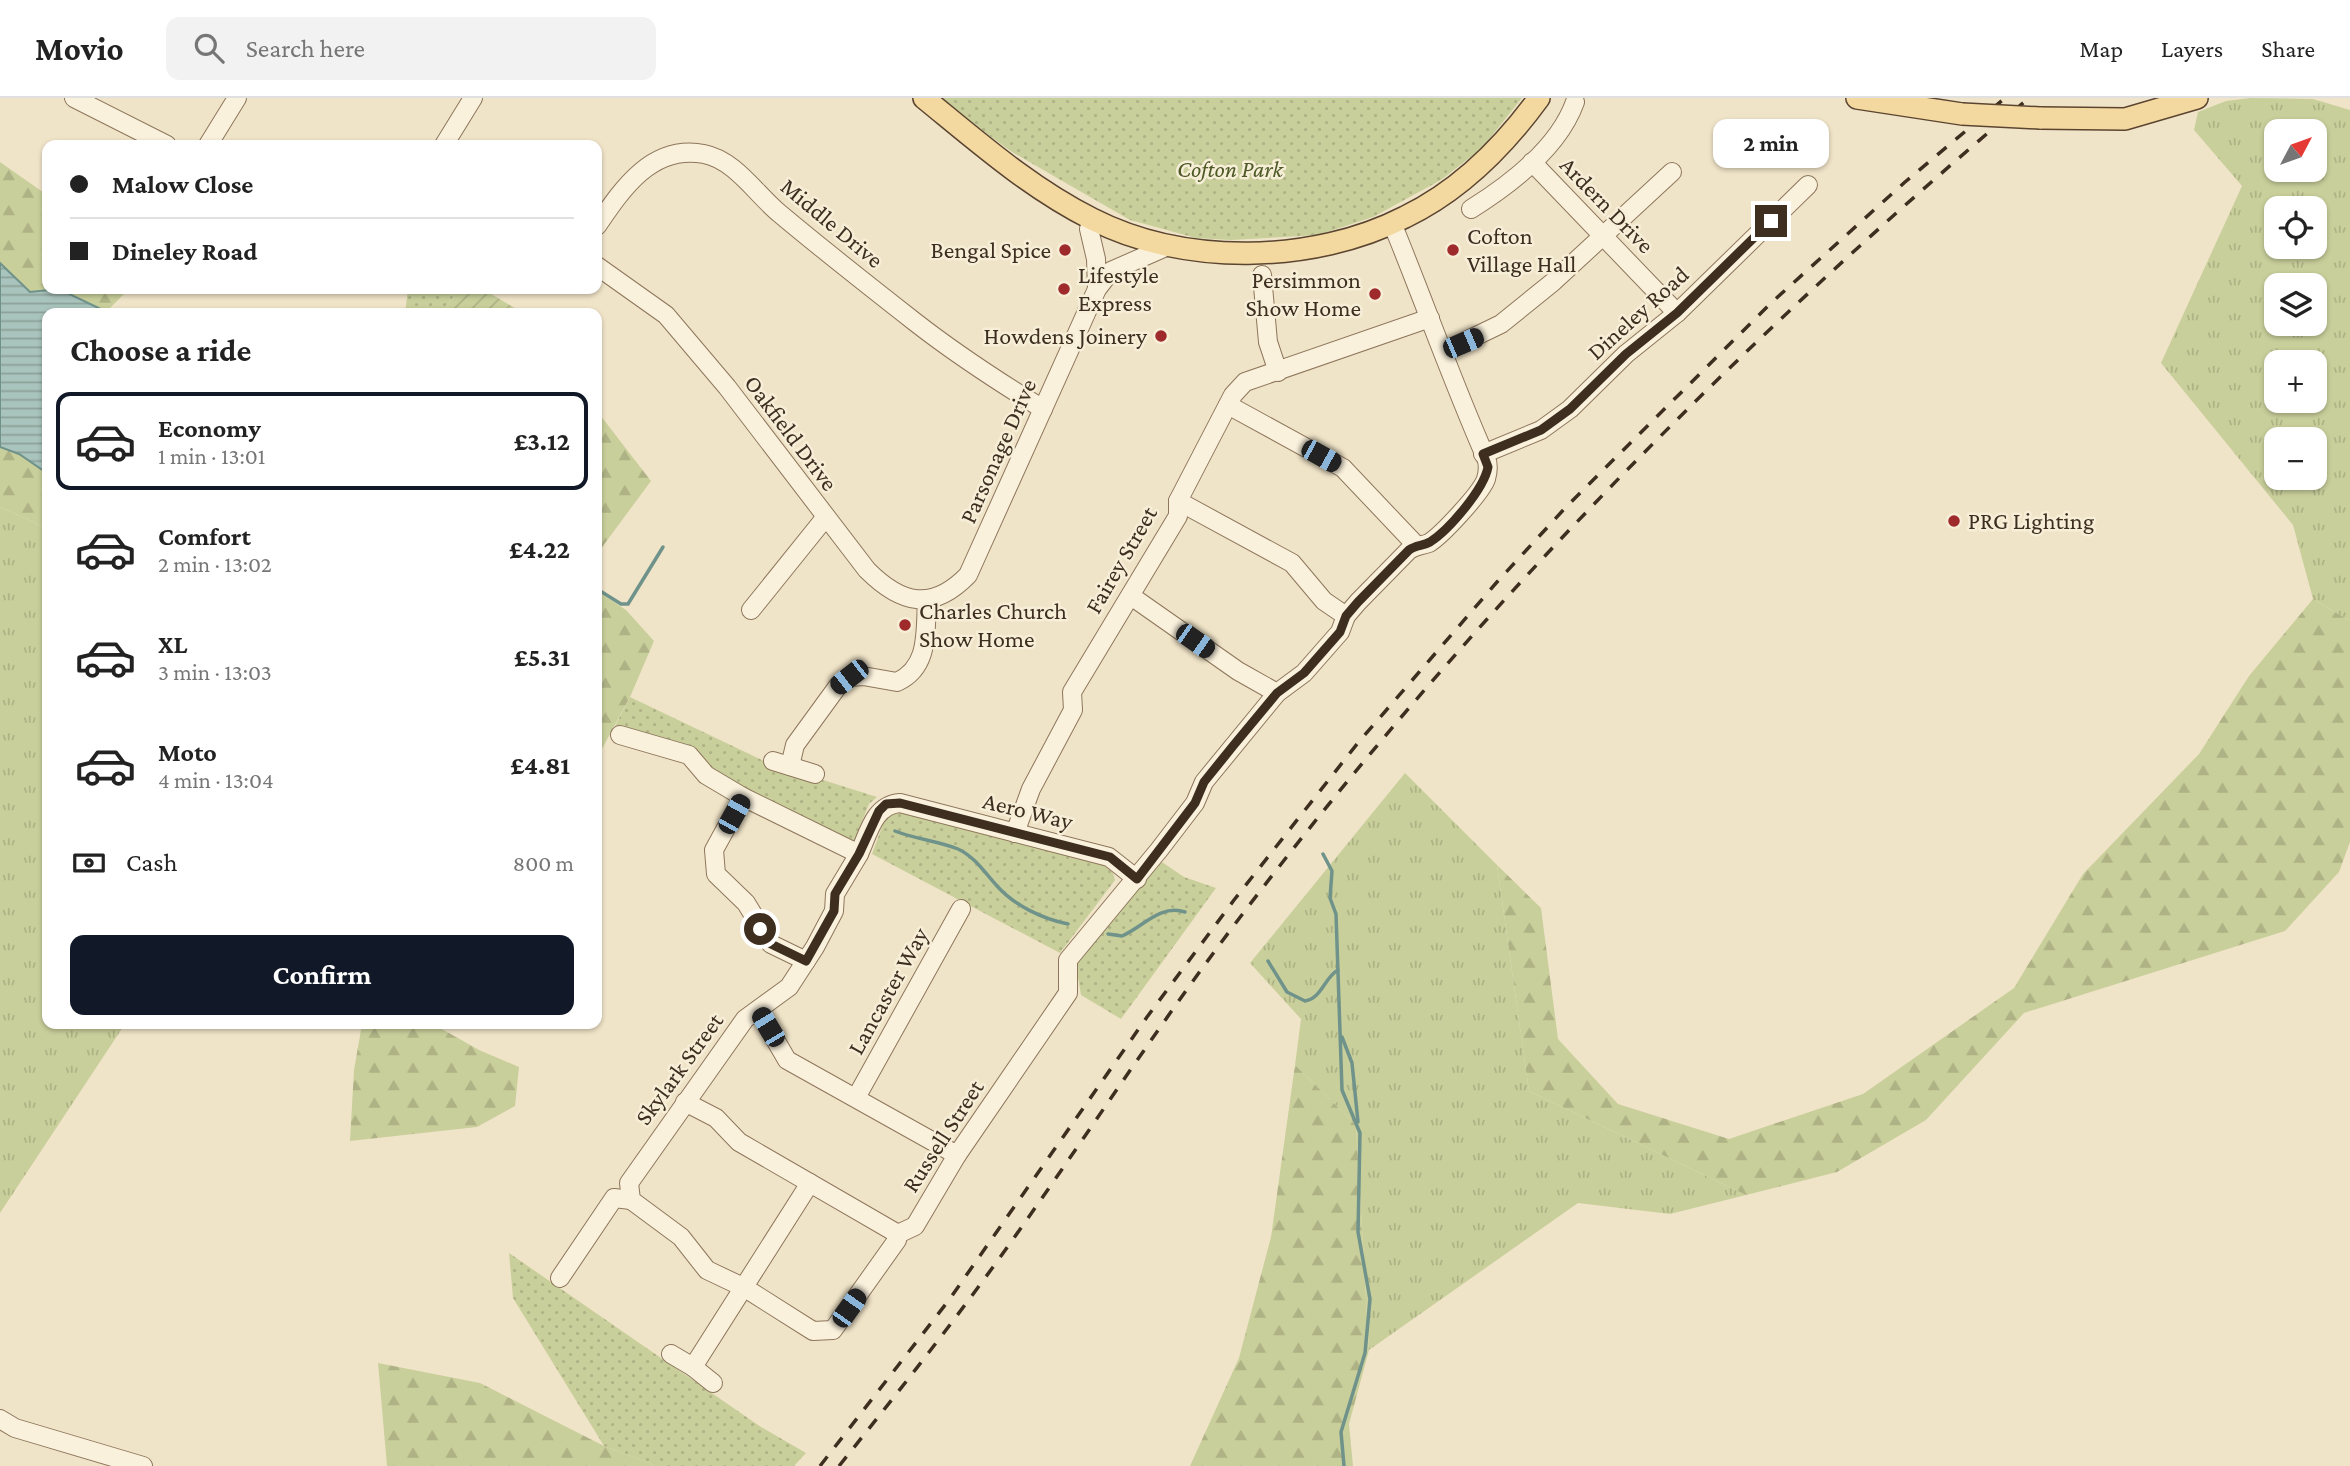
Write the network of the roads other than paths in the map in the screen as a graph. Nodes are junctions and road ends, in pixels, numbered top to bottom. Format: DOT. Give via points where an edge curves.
graph roads {
  1 [pos="74,98"];
  2 [pos="237,98"];
  3 [pos="473,98"];
  4 [pos="924,98"];
  5 [pos="1539,98"];
  6 [pos="1857,98"];
  7 [pos="2197,98"];
  8 [pos="1575,102"];
  9 [pos="157,140"];
  10 [pos="211,140"];
  11 [pos="447,140"];
  12 [pos="1532,162"];
  13 [pos="1672,172"];
  14 [pos="1808,185"];
  15 [pos="1471,209"];
  16 [pos="602,219"];
  17 [pos="1093,220"];
  18 [pos="1392,223"];
  19 [pos="1604,237"];
  20 [pos="1168,246"];
  21 [pos="1096,259"];
  22 [pos="1124,264"];
  23 [pos="602,270"];
  24 [pos="1262,275"];
  25 [pos="1097,289"];
  26 [pos="1677,313"];
  27 [pos="1430,318"];
  28 [pos="1443,352"];
  29 [pos="1278,372"];
  30 [pos="1228,405"];
  31 [pos="1043,409"];
  32 [pos="1483,454"];
  33 [pos="1178,501"];
  34 [pos="825,518"];
  35 [pos="1416,545"];
  36 [pos="1131,596"];
  37 [pos="926,600"];
  38 [pos="751,610"];
  39 [pos="1346,616"];
  40 [pos="1277,693"];
  41 [pos="620,735"];
  42 [pos="815,774"];
  43 [pos="743,797"];
  44 [pos="900,803"];
  45 [pos="1014,833"];
  46 [pos="859,854"];
  47 [pos="1137,879"];
  48 [pos="961,909"];
  49 [pos="806,961"];
  50 [pos="758,1010"];
  51 [pos="857,1096"];
  52 [pos="685,1102"];
  53 [pos="957,1155"];
  54 [pos="810,1183"];
  55 [pos="631,1200"];
  56 [pos="898,1234"];
  57 [pos="560,1278"];
  58 [pos="745,1288"];
  59 [pos="671,1354"];
  60 [pos="693,1367"];
  61 [pos="713,1383"];
  62 [pos="0,1419"];
  63 [pos="143,1466"];
  1 -- 9 [label="street"];
  2 -- 10 [label="street"];
  3 -- 11 [label="street"];
  4 -- 17 [label="main road" via="1003,163"];
  5 -- 18 [label="main road" via="1470,174"];
  6 -- 7 [label="main road, bridge" via="1962,114 2125,119"];
  8 -- 12 [label="street, Ardern Drive" via="1568,122"];
  12 -- 15 [label="street, Ardern Drive"];
  12 -- 19 [label="street, Ardern Drive"];
  13 -- 19 [label="street"];
  14 -- 26 [label="street, Dineley Road"];
  16 -- 31 [label="street, Middle Drive" via="640,170 662,159 705,154 730,166 776,211 918,324"];
  17 -- 20 [label="main road"];
  17 -- 21 [label="street, Parsonage Drive" via="1089,229"];
  18 -- 20 [label="main road" via="1319,245 1253,253"];
  18 -- 27 [label="street"];
  19 -- 26 [label="street, Ardern Drive"];
  19 -- 28 [label="street" via="1490,331"];
  20 -- 22 [label="street, Parsonage Drive"];
  21 -- 22 [label="street"];
  21 -- 25 [label="street, Parsonage Drive"];
  22 -- 25 [label="street, Parsonage Drive" via="1111,271"];
  23 -- 34 [label="street, Oakfield Drive" via="666,316 727,387"];
  24 -- 29 [label="street" via="1268,342"];
  25 -- 31 [label="street, Parsonage Drive"];
  26 -- 32 [label="street, Dineley Road" via="1626,354 1570,409 1541,430"];
  27 -- 28 [label="street"];
  27 -- 29 [label="street, Fairey Street"];
  28 -- 32 [label="street"];
  29 -- 30 [label="street, Fairey Street" via="1245,382"];
  30 -- 33 [label="street, Fairey Street"];
  30 -- 35 [label="street" via="1343,468"];
  31 -- 37 [label="street, Parsonage Drive" via="968,575 954,589"];
  32 -- 35 [label="street, Russell Street" via="1488,467 1478,494 1429,542"];
  33 -- 36 [label="street, Fairey Street" via="1178,516"];
  33 -- 39 [label="street" via="1292,563 1324,601"];
  34 -- 37 [label="street, Oakfield Drive" via="885,588 906,598"];
  34 -- 38 [label="street"];
  35 -- 39 [label="street, Russell Street"];
  36 -- 40 [label="street"];
  36 -- 45 [label="street, Fairey Street" via="1072,692 1073,710 1031,789"];
  37 -- 42 [label="street" via="924,653 919,663 897,681 849,677 781,764"];
  39 -- 40 [label="street, Russell Street" via="1340,632 1304,673"];
  40 -- 47 [label="street, Russell Street" via="1204,782 1195,803"];
  41 -- 43 [label="street" via="688,755 706,775"];
  43 -- 46 [label="street"];
  43 -- 49 [label="street" via="714,850 716,874 746,903 771,944"];
  44 -- 45 [label="street, Aero Way"];
  44 -- 46 [label="street, Skylark Street" via="886,804 879,811"];
  45 -- 47 [label="street, Aero Way" via="1110,857"];
  46 -- 49 [label="street, Skylark Street" via="835,894 834,911"];
  47 -- 53 [label="street, Russell Street" via="1068,960 1069,993"];
  48 -- 51 [label="street, Lancaster Way"];
  49 -- 50 [label="street, Skylark Street" via="783,994"];
  50 -- 51 [label="street" via="788,1060"];
  50 -- 52 [label="street, Skylark Street" via="745,1019"];
  51 -- 53 [label="street"];
  52 -- 54 [label="street" via="716,1118 739,1143"];
  52 -- 55 [label="street, Skylark Street" via="632,1175"];
  53 -- 56 [label="street, Russell Street" via="915,1226"];
  54 -- 56 [label="street"];
  54 -- 58 [label="street"];
  55 -- 57 [label="street" via="614,1198"];
  55 -- 58 [label="street" via="681,1237 707,1270"];
  56 -- 58 [label="street, Russell Street" via="833,1330 813,1331"];
  58 -- 60 [label="street"];
  59 -- 60 [label="street"];
  60 -- 61 [label="street"];
  62 -- 63 [label="street" via="15,1428"];
}
